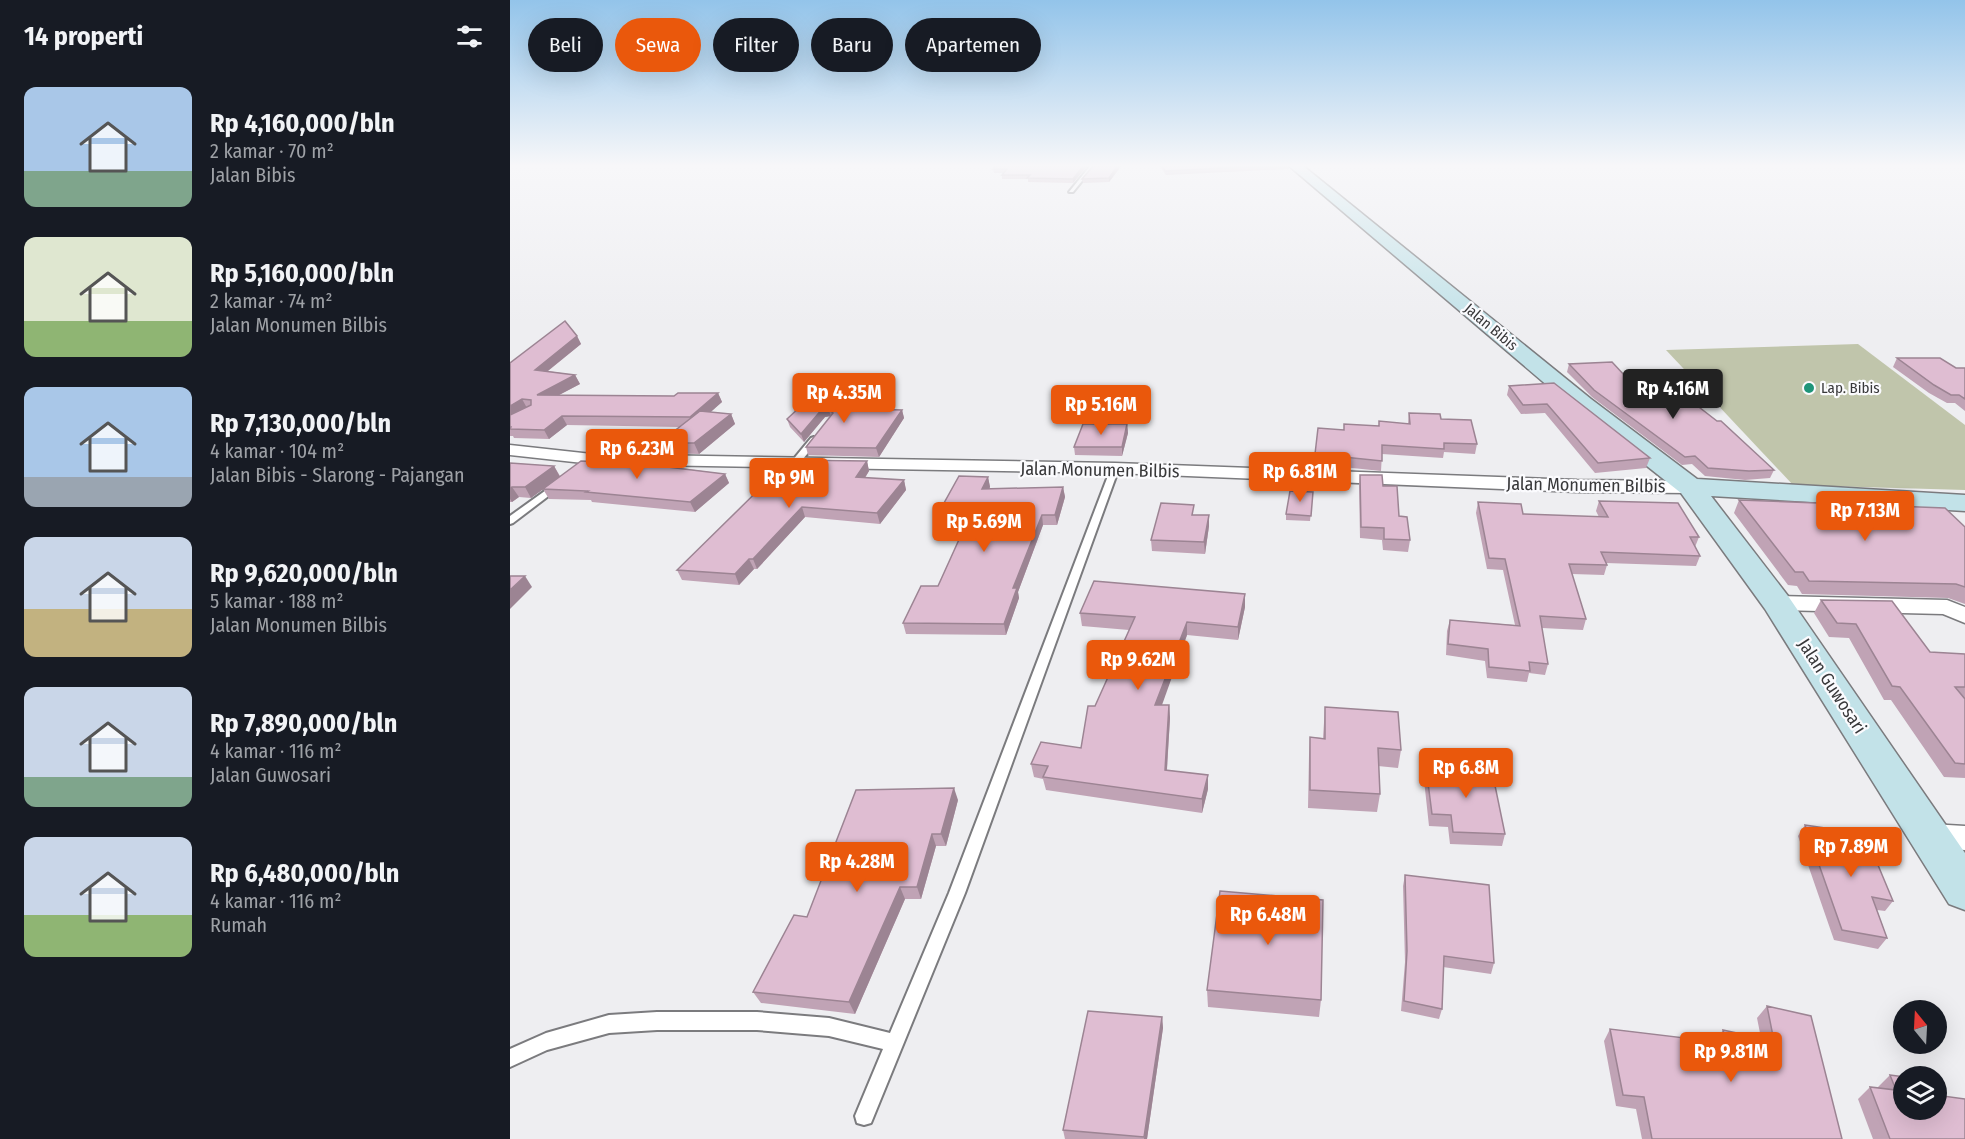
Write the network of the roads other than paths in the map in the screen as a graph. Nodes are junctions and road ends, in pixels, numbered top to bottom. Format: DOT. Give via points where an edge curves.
graph roads {
  1 [pos="1358,218"];
  2 [pos="823,429"];
  3 [pos="510,450"];
  4 [pos="795,463"];
  5 [pos="1115,468"];
  6 [pos="565,480"];
  7 [pos="1690,487"];
  8 [pos="1965,503"];
  9 [pos="510,520"];
  10 [pos="1777,603"];
  11 [pos="1965,616"];
  12 [pos="1948,837"];
  13 [pos="1965,890"];
  14 [pos="895,1042"];
  15 [pos="510,1058"];
  16 [pos="864,1116"];
  1 -- 7 [label="main road, Jalan Bibis"];
  2 -- 4 [label="lane"];
  3 -- 4 [label="street, Jalan Monumen Bilbis" via="588,463"];
  4 -- 5 [label="street, Jalan Monumen Bilbis"];
  5 -- 7 [label="street, Jalan Monumen Bilbis"];
  5 -- 14 [label="lane" via="961,882"];
  6 -- 9 [label="lane"];
  7 -- 8 [label="main road"];
  7 -- 10 [label="main road, Jalan Guwosari"];
  10 -- 11 [label="street" via="1947,607"];
  10 -- 12 [label="main road, Jalan Guwosari"];
  12 -- 13 [label="main road, Jalan Guwosari"];
  14 -- 15 [label="lane" via="829,1028 757,1021 657,1021 609,1024 546,1042"];
  14 -- 16 [label="lane"];
}
